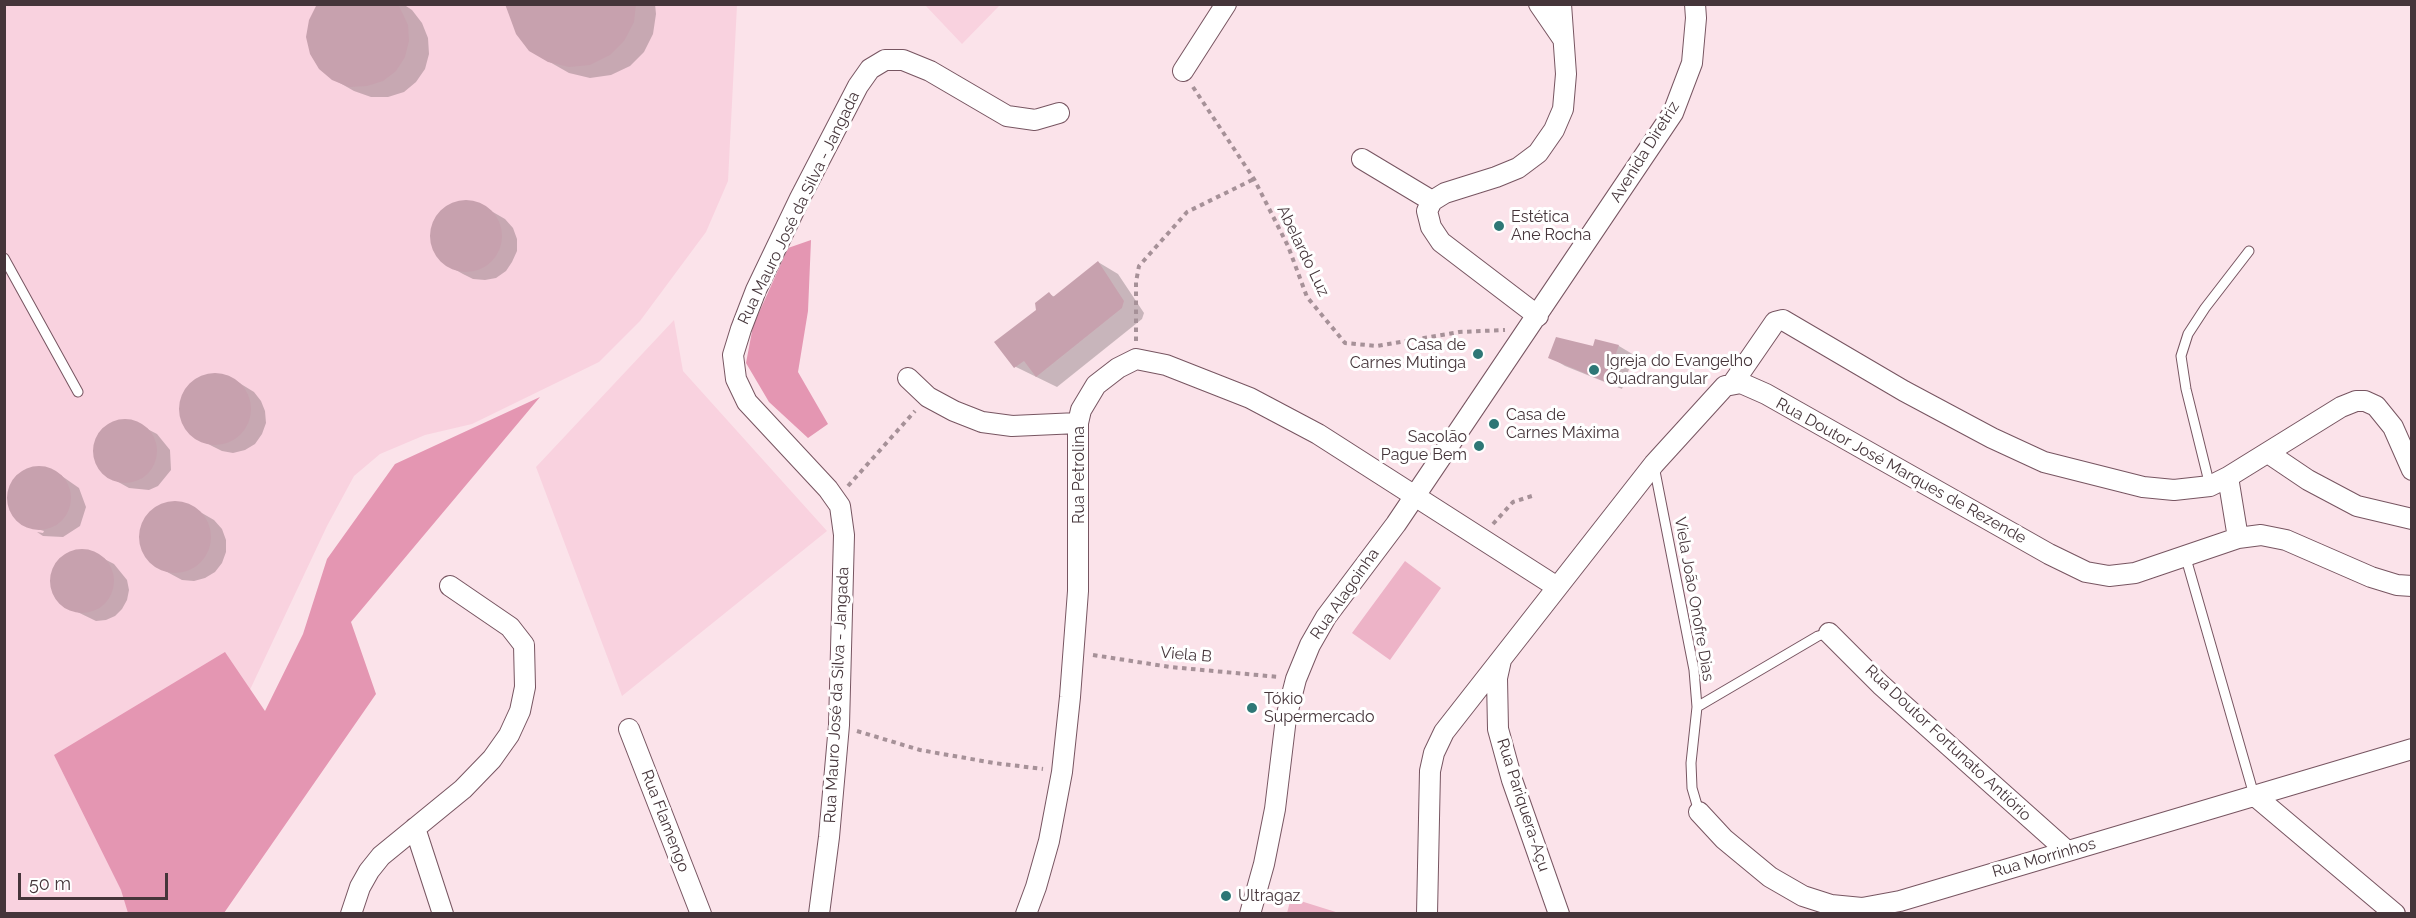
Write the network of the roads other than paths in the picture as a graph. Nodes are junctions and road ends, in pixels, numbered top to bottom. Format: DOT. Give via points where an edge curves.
graph roads {
  1 [pos="1226,4"];
  2 [pos="1539,4"];
  3 [pos="1561,4"];
  4 [pos="1695,4"];
  5 [pos="1564,40"];
  6 [pos="1183,71"];
  7 [pos="1059,113"];
  8 [pos="1362,159"];
  9 [pos="1432,201"];
  10 [pos="2249,251"];
  11 [pos="4,258"];
  12 [pos="1534,323"];
  13 [pos="908,378"];
  14 [pos="1733,383"];
  15 [pos="78,392"];
  16 [pos="1078,423"];
  17 [pos="2268,453"];
  18 [pos="1654,464"];
  19 [pos="2412,470"];
  20 [pos="2228,477"];
  21 [pos="2210,486"];
  22 [pos="1414,496"];
  23 [pos="2412,519"];
  24 [pos="2238,538"];
  25 [pos="2185,555"];
  26 [pos="450,586"];
  27 [pos="1557,586"];
  28 [pos="2412,586"];
  29 [pos="1829,633"];
  30 [pos="1502,658"];
  31 [pos="1697,707"];
  32 [pos="629,729"];
  33 [pos="2412,749"];
  34 [pos="2254,795"];
  35 [pos="1699,812"];
  36 [pos="416,828"];
  37 [pos="2067,851"];
  38 [pos="351,914"];
  39 [pos="443,914"];
  40 [pos="701,914"];
  41 [pos="819,914"];
  42 [pos="1026,914"];
  43 [pos="1250,914"];
  44 [pos="1427,914"];
  45 [pos="1559,914"];
  46 [pos="2395,914"];
  1 -- 6 [label="street"];
  2 -- 5 [label="street"];
  3 -- 5 [label="street"];
  4 -- 12 [label="street, Avenida Diretriz" via="1692,63 1673,113"];
  5 -- 9 [label="street" via="1563,109 1538,153 1518,168"];
  7 -- 41 [label="street, Rua Mauro José da Silva - Jangada" via="1035,120 1007,116 930,71 903,60 885,60 870,69 756,290 733,355 736,379 747,402 840,506 844,535 838,725"];
  8 -- 9 [label="street"];
  9 -- 12 [label="street" via="1427,211 1441,242"];
  10 -- 21 [label="lane" via="2188,334 2181,356"];
  11 -- 15 [label="lane"];
  12 -- 22 [label="street, Rua Alagoinha"];
  13 -- 16 [label="street" via="928,397 981,422 1012,426"];
  14 -- 18 [label="street" via="1717,391"];
  14 -- 21 [label="street" via="1775,322 1783,320 1904,391 2044,462 2144,487 2174,490"];
  14 -- 25 [label="street, Rua Doutor José Marques de Rezende" via="1766,394 2086,572 2109,576 2135,573"];
  16 -- 22 [label="street, Rua Petrolina" via="1096,385 1118,368 1136,359 1166,365 1250,398 1318,434"];
  16 -- 42 [label="street, Rua Petrolina" via="1079,550 1062,772 1049,841"];
  17 -- 19 [label="street" via="2341,407 2365,401 2376,406 2393,427"];
  17 -- 20 [label="street"];
  17 -- 23 [label="street" via="2357,506"];
  18 -- 27 [label="street"];
  18 -- 31 [label="lane, Viela João Onofre Dias" via="1692,659"];
  20 -- 21 [label="street"];
  20 -- 24 [label="street"];
  22 -- 27 [label="street"];
  22 -- 43 [label="street, Rua Alagoinha" via="1326,617 1296,679 1286,718 1275,809"];
  24 -- 25 [label="street, Rua Doutor José Marques de Rezende"];
  24 -- 28 [label="street, Rua Doutor José Marques de Rezende" via="2261,535 2286,540 2371,577"];
  25 -- 34 [label="lane"];
  26 -- 36 [label="street" via="510,627 524,645 525,687 520,711 492,759"];
  27 -- 30 [label="street"];
  29 -- 31 [label="lane"];
  29 -- 37 [label="street, Rua Doutor Fortunato Antiório" via="1881,685"];
  30 -- 44 [label="street" via="1458,712 1434,753 1428,801"];
  30 -- 45 [label="street, Rua Pariquera-Açu" via="1497,678 1498,729"];
  31 -- 35 [label="lane, Viela João Onofre Dias" via="1691,763 1692,788"];
  32 -- 40 [label="street, Rua Flamengo"];
  33 -- 34 [label="street, Rua Morrinhos"];
  34 -- 37 [label="street, Rua Morrinhos"];
  34 -- 46 [label="street"];
  35 -- 37 [label="street, Rua Morrinhos" via="1724,839 1770,877 1803,896 1831,905 1862,908 1900,901"];
  36 -- 38 [label="street" via="369,871"];
  36 -- 39 [label="street"];
}
